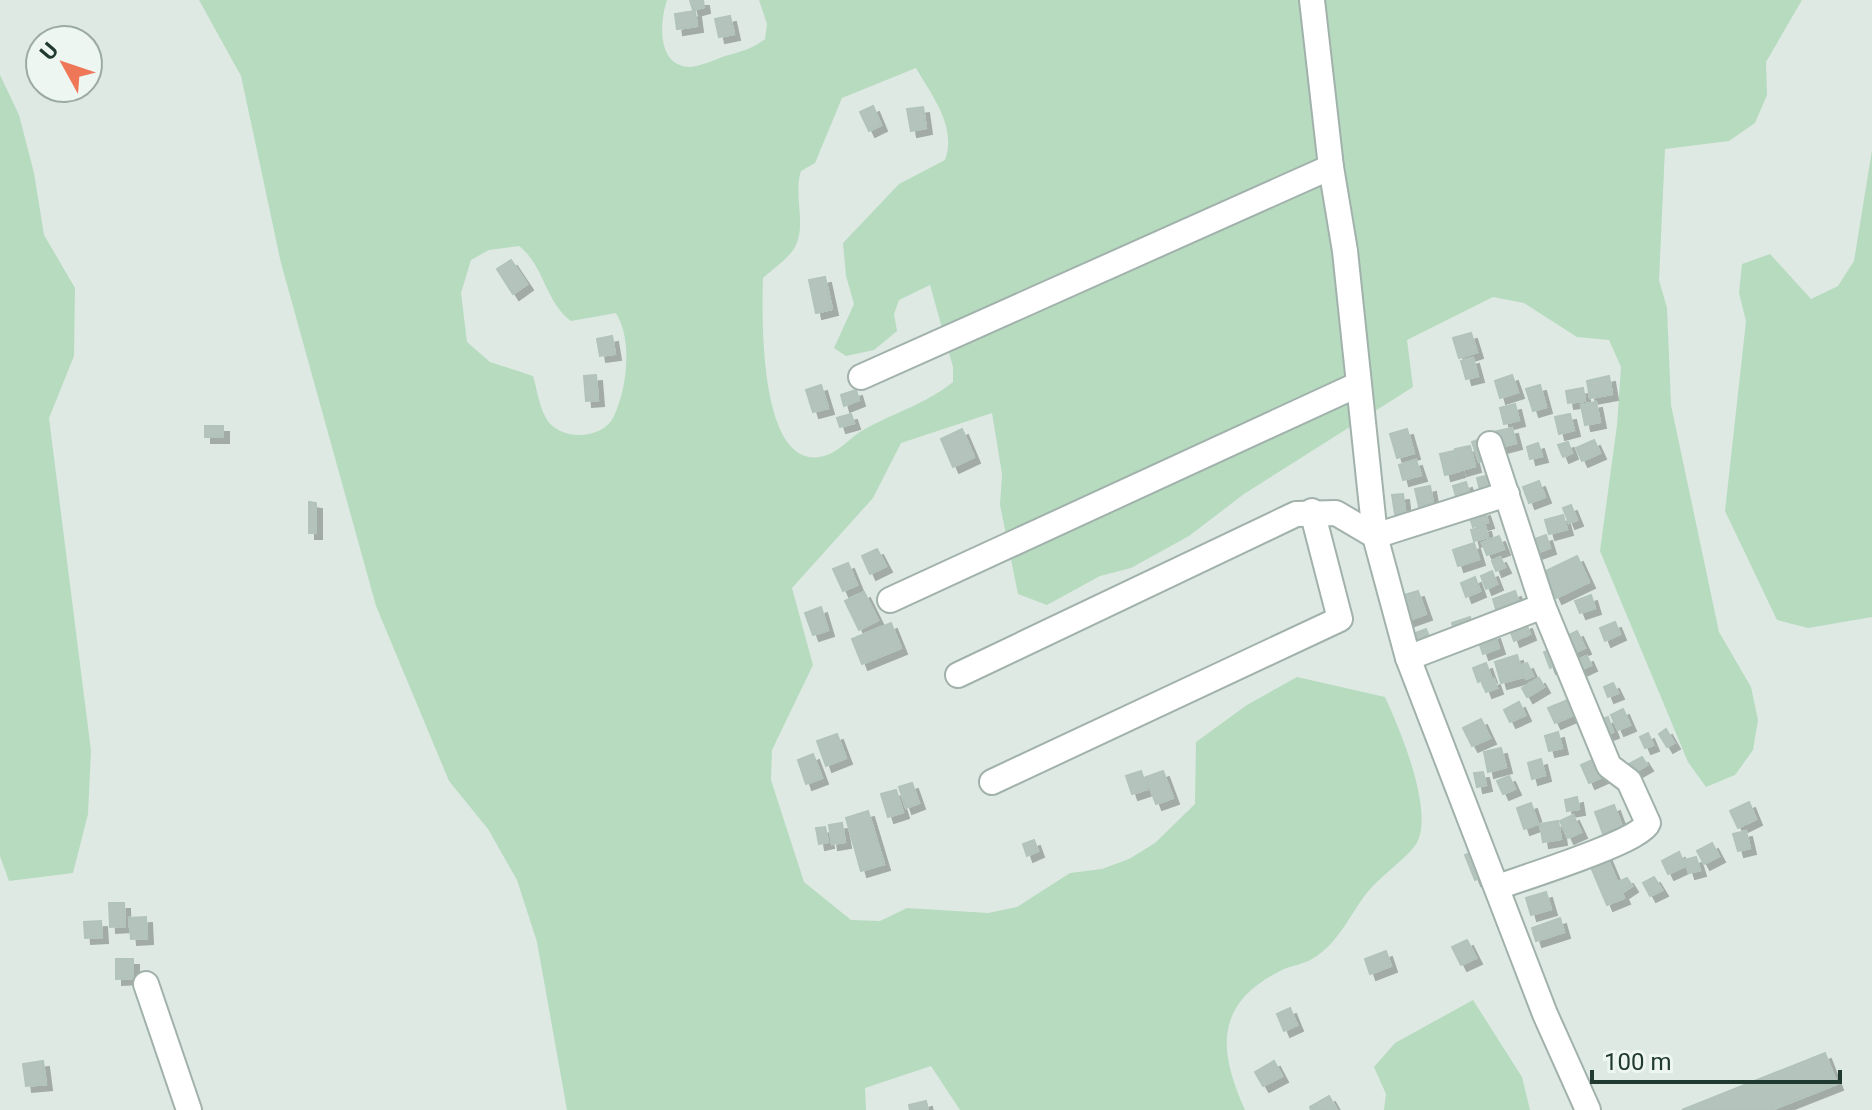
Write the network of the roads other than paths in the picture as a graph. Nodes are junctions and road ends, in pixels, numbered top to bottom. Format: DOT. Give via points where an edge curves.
graph roads {
  1 [pos="1312,0"];
  2 [pos="1331,167"];
  3 [pos="861,377"];
  4 [pos="1357,385"];
  5 [pos="1490,444"];
  6 [pos="1507,494"];
  7 [pos="1312,511"];
  8 [pos="1375,536"];
  9 [pos="890,600"];
  10 [pos="1543,606"];
  11 [pos="1408,658"];
  12 [pos="958,675"];
  13 [pos="992,782"];
  14 [pos="1498,887"];
  15 [pos="146,984"];
  16 [pos="189,1110"];
  17 [pos="1588,1110"];
  1 -- 2 [label="street"];
  2 -- 3 [label="street"];
  2 -- 4 [label="street"];
  4 -- 8 [label="street"];
  4 -- 9 [label="street"];
  5 -- 6 [label="street"];
  6 -- 8 [label="street"];
  6 -- 10 [label="street"];
  7 -- 8 [label="street" via="1336,513"];
  7 -- 12 [label="street" via="1296,514"];
  7 -- 13 [label="street" via="1340,619"];
  8 -- 11 [label="street"];
  10 -- 11 [label="street"];
  10 -- 14 [label="street" via="1609,766 1629,781 1648,823 1642,832 1605,848"];
  11 -- 14 [label="street"];
  14 -- 17 [label="street"];
  15 -- 16 [label="street"];
}
